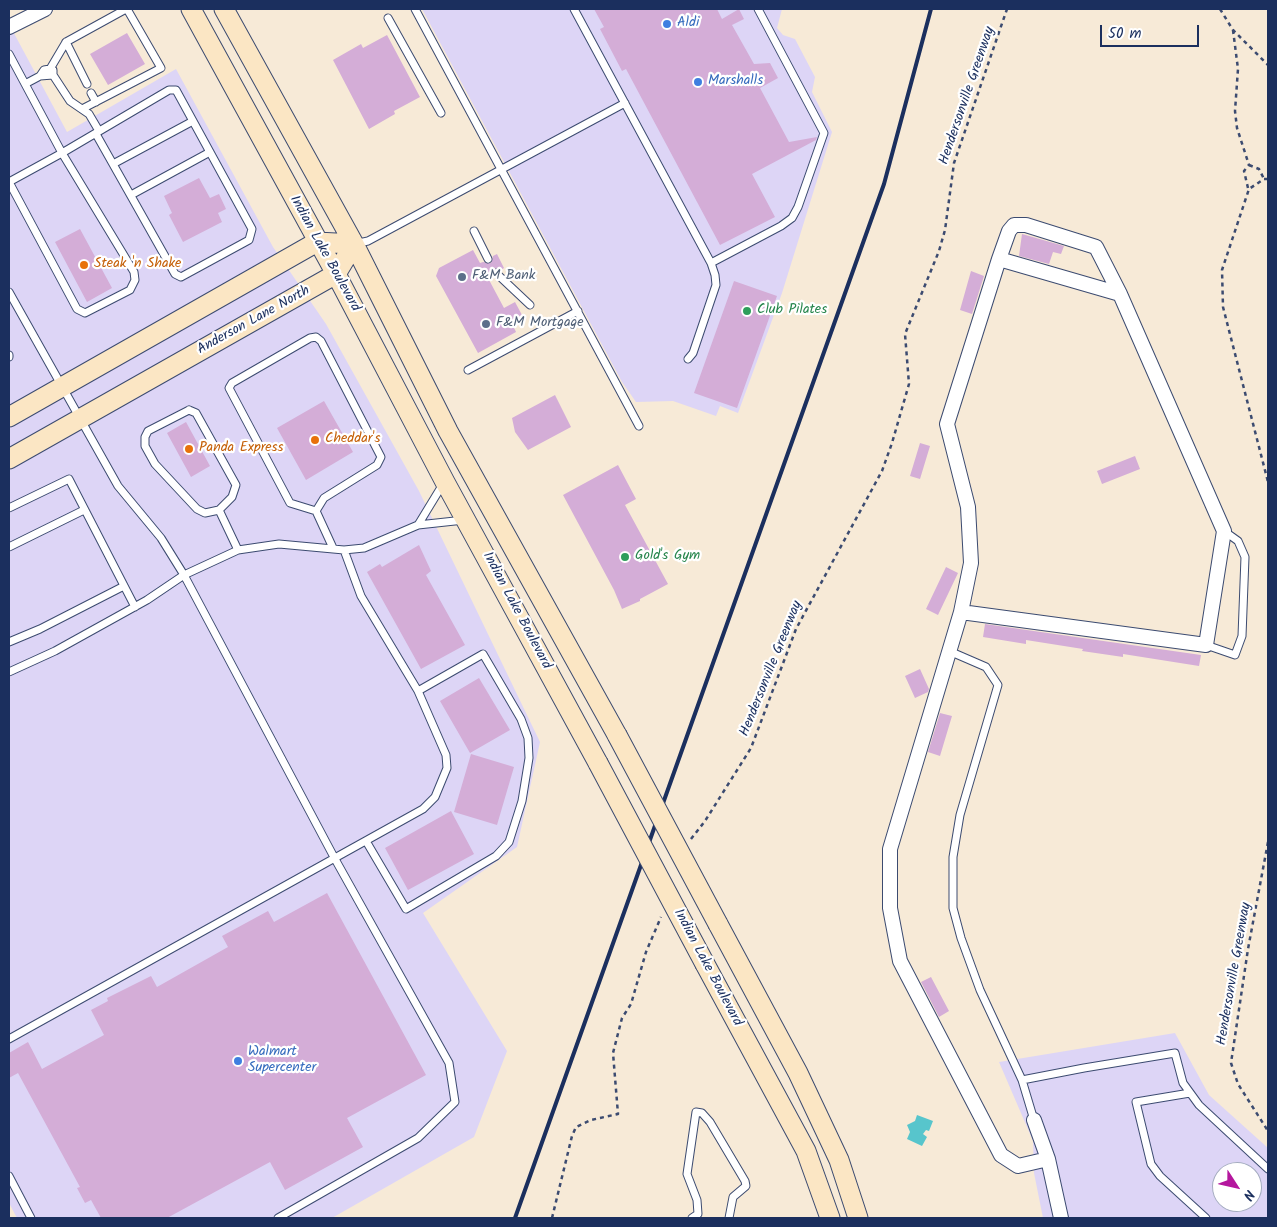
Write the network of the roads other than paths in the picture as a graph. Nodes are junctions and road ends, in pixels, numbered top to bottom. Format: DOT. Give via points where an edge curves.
graph roads {
  1 [pos="45,9"];
  2 [pos="127,9"];
  3 [pos="191,9"];
  4 [pos="224,9"];
  5 [pos="415,9"];
  6 [pos="574,9"];
  7 [pos="758,9"];
  8 [pos="388,18"];
  9 [pos="9,27"];
  10 [pos="66,42"];
  11 [pos="9,54"];
  12 [pos="51,72"];
  13 [pos="25,84"];
  14 [pos="87,84"];
  15 [pos="92,92"];
  16 [pos="96,102"];
  17 [pos="625,103"];
  18 [pos="82,110"];
  19 [pos="441,113"];
  20 [pos="193,121"];
  21 [pos="97,132"];
  22 [pos="210,152"];
  23 [pos="62,153"];
  24 [pos="113,164"];
  25 [pos="500,170"];
  26 [pos="131,195"];
  27 [pos="474,231"];
  28 [pos="317,242"];
  29 [pos="354,244"];
  30 [pos="488,259"];
  31 [pos="999,259"];
  32 [pos="711,263"];
  33 [pos="496,273"];
  34 [pos="336,274"];
  35 [pos="9,292"];
  36 [pos="1120,294"];
  37 [pos="530,305"];
  38 [pos="578,311"];
  39 [pos="688,359"];
  40 [pos="468,370"];
  41 [pos="62,388"];
  42 [pos="9,417"];
  43 [pos="80,418"];
  44 [pos="639,426"];
  45 [pos="9,460"];
  46 [pos="445,482"];
  47 [pos="9,508"];
  48 [pos="84,510"];
  49 [pos="219,510"];
  50 [pos="316,511"];
  51 [pos="467,520"];
  52 [pos="418,525"];
  53 [pos="1224,531"];
  54 [pos="9,547"];
  55 [pos="333,548"];
  56 [pos="238,550"];
  57 [pos="344,550"];
  58 [pos="184,576"];
  59 [pos="124,586"];
  60 [pos="135,607"];
  61 [pos="961,612"];
  62 [pos="9,642"];
  63 [pos="1206,645"];
  64 [pos="949,651"];
  65 [pos="9,672"];
  66 [pos="418,691"];
  67 [pos="366,841"];
  68 [pos="335,859"];
  69 [pos="9,1039"];
  70 [pos="1022,1080"];
  71 [pos="1190,1093"];
  72 [pos="1034,1120"];
  73 [pos="1048,1159"];
  74 [pos="1268,1169"];
  75 [pos="9,1176"];
  76 [pos="31,1218"];
  77 [pos="278,1218"];
  78 [pos="692,1218"];
  79 [pos="729,1218"];
  80 [pos="830,1218"];
  81 [pos="858,1218"];
  82 [pos="1061,1218"];
  83 [pos="1206,1218"];
  1 -- 9 [label="street"];
  2 -- 10 [label="lane"];
  2 -- 16 [label="lane" via="161,68"];
  3 -- 28 [label="main road, Indian Lake Boulevard"];
  4 -- 29 [label="main road, Indian Lake Boulevard"];
  5 -- 25 [label="lane"];
  6 -- 17 [label="lane"];
  7 -- 32 [label="lane" via="824,133 792,218"];
  8 -- 19 [label="lane"];
  10 -- 12 [label="lane"];
  10 -- 14 [label="lane"];
  11 -- 13 [label="lane"];
  12 -- 13 [label="lane"];
  12 -- 18 [label="lane" via="70,101"];
  13 -- 23 [label="lane"];
  15 -- 16 [label="lane"];
  16 -- 18 [label="lane"];
  17 -- 25 [label="lane"];
  17 -- 32 [label="lane"];
  18 -- 21 [label="lane" via="89,114"];
  20 -- 21 [label="lane" via="176,90 169,90"];
  20 -- 22 [label="lane"];
  20 -- 24 [label="lane"];
  21 -- 23 [label="lane"];
  21 -- 24 [label="lane"];
  22 -- 26 [label="lane"];
  22 -- 26 [label="lane" via="252,229 249,240 181,277 176,274"];
  23 -- 23 [label="lane" via="9,182 77,308 85,312 130,290 135,280 134,272"];
  24 -- 26 [label="lane"];
  25 -- 29 [label="lane" via="368,241"];
  25 -- 38 [label="lane"];
  27 -- 30 [label="lane"];
  28 -- 29 [label="main road"];
  28 -- 34 [label="main road, Indian Lake Boulevard"];
  28 -- 41 [label="main road"];
  29 -- 34 [label="main road, Anderson Lane North"];
  29 -- 81 [label="main road, Indian Lake Boulevard, bridge" via="448,431 798,1073 839,1160"];
  31 -- 36 [label="street"];
  31 -- 36 [label="street" via="1009,231 1014,225 1026,225 1096,247"];
  31 -- 61 [label="street" via="947,424 968,507 971,563"];
  32 -- 39 [label="lane" via="716,285 693,353"];
  33 -- 37 [label="lane"];
  34 -- 43 [label="main road, Anderson Lane North"];
  34 -- 46 [label="main road, Indian Lake Boulevard"];
  35 -- 41 [label="lane"];
  36 -- 53 [label="street"];
  38 -- 40 [label="lane"];
  38 -- 44 [label="lane"];
  41 -- 42 [label="main road"];
  41 -- 43 [label="lane"];
  43 -- 45 [label="main road, Anderson Lane North"];
  43 -- 58 [label="lane" via="118,486 161,538"];
  46 -- 51 [label="main road, Indian Lake Boulevard"];
  46 -- 52 [label="lane"];
  47 -- 48 [label="lane" via="69,479"];
  48 -- 54 [label="lane"];
  48 -- 59 [label="lane"];
  49 -- 49 [label="lane" via="232,497 236,485 196,413 189,410 148,431 145,446 155,464 197,509 205,513"];
  49 -- 56 [label="lane"];
  50 -- 50 [label="lane" via="324,498 377,465 381,457 322,341 316,337 232,382 230,388 290,503"];
  50 -- 55 [label="lane"];
  51 -- 52 [label="lane"];
  51 -- 80 [label="main road, Indian Lake Boulevard, bridge" via="806,1151"];
  52 -- 57 [label="lane" via="364,548"];
  53 -- 63 [label="street"];
  53 -- 63 [label="lane" via="1238,541 1246,557 1242,636 1235,655"];
  55 -- 56 [label="lane" via="279,544"];
  55 -- 57 [label="lane"];
  56 -- 58 [label="lane"];
  57 -- 66 [label="lane" via="361,596"];
  58 -- 60 [label="lane"];
  58 -- 68 [label="lane"];
  59 -- 60 [label="lane"];
  59 -- 62 [label="lane"];
  60 -- 65 [label="lane"];
  61 -- 63 [label="street"];
  61 -- 64 [label="street"];
  64 -- 70 [label="lane" via="986,668 998,685 960,814 953,856 953,901 961,938 980,990"];
  64 -- 73 [label="street" via="890,849 890,908 900,961 1001,1155 1018,1166"];
  66 -- 67 [label="lane" via="446,755 447,768 436,798 423,809"];
  66 -- 67 [label="lane" via="483,654 521,719 528,738 522,800 508,842 496,856 406,909"];
  67 -- 68 [label="lane"];
  68 -- 69 [label="lane"];
  68 -- 77 [label="lane" via="449,1063 455,1102 418,1138"];
  70 -- 71 [label="lane" via="1175,1053 1182,1082"];
  70 -- 72 [label="lane"];
  71 -- 74 [label="lane"];
  71 -- 83 [label="lane" via="1136,1102 1151,1164"];
  72 -- 73 [label="street"];
  73 -- 82 [label="street"];
  75 -- 76 [label="lane"];
  78 -- 79 [label="lane" via="698,1214 697,1200 687,1174 696,1112 702,1113 710,1122 745,1180 746,1186 733,1197"];
}
